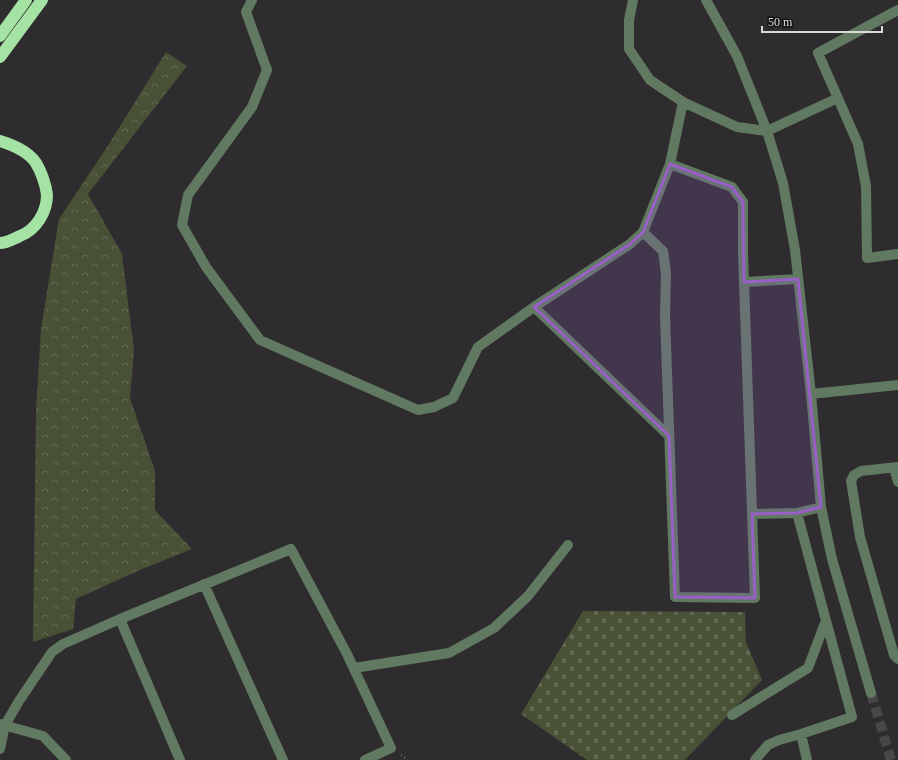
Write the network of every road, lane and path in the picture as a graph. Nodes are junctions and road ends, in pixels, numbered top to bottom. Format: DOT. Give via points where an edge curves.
graph roads {
  1 [pos="26,0"];
  2 [pos="42,0"];
  3 [pos="252,0"];
  4 [pos="632,0"];
  5 [pos="706,0"];
  6 [pos="898,10"];
  7 [pos="0,36"];
  8 [pos="7,47"];
  9 [pos="0,57"];
  10 [pos="0,62"];
  11 [pos="838,98"];
  12 [pos="683,102"];
  13 [pos="767,131"];
  14 [pos="0,141"];
  15 [pos="670,164"];
  16 [pos="642,232"];
  17 [pos="0,243"];
  18 [pos="898,254"];
  19 [pos="798,279"];
  20 [pos="744,282"];
  21 [pos="534,307"];
  22 [pos="898,385"];
  23 [pos="811,394"];
  24 [pos="669,436"];
  25 [pos="896,468"];
  26 [pos="898,482"];
  27 [pos="821,507"];
  28 [pos="797,513"];
  29 [pos="752,514"];
  30 [pos="568,545"];
  31 [pos="204,584"];
  32 [pos="120,619"];
  33 [pos="825,623"];
  34 [pos="898,659"];
  35 [pos="354,668"];
  36 [pos="871,693"];
  37 [pos="732,715"];
  38 [pos="3,725"];
  39 [pos="801,734"];
  40 [pos="0,749"];
  41 [pos="66,760"];
  42 [pos="180,760"];
  43 [pos="283,760"];
  44 [pos="365,760"];
  45 [pos="755,760"];
  46 [pos="808,760"];
  1 -- 7 [label="highway"];
  2 -- 8 [label="highway"];
  3 -- 21 [label="street" via="246,12 267,70 252,107 188,195 182,225 206,267 260,340 418,410 434,407 452,398 478,347"];
  4 -- 12 [label="street" via="629,49 650,80"];
  5 -- 13 [label="street" via="737,56"];
  6 -- 11 [label="street" via="818,53"];
  8 -- 9 [label="highway"];
  8 -- 10 [label="highway"];
  11 -- 13 [label="street"];
  11 -- 18 [label="street" via="858,144 866,186 867,258"];
  12 -- 13 [label="street" via="737,127"];
  12 -- 15 [label="street"];
  13 -- 19 [label="street" via="783,184"];
  14 -- 17 [label="highway" via="23,151 35,163 47,195 37,225 23,235"];
  15 -- 16 [label="street"];
  15 -- 20 [label="street" via="732,187 743,202"];
  16 -- 21 [label="street" via="630,244"];
  16 -- 24 [label="street" via="663,251 666,273"];
  19 -- 20 [label="street"];
  19 -- 23 [label="street"];
  20 -- 29 [label="street"];
  21 -- 24 [label="street"];
  22 -- 23 [label="street"];
  23 -- 27 [label="street"];
  24 -- 29 [label="street" via="675,597 756,598"];
  25 -- 26 [label="street"];
  25 -- 34 [label="street" via="861,472 854,475 850,481 860,536 894,655"];
  27 -- 28 [label="street"];
  27 -- 36 [label="street" via="832,559"];
  28 -- 29 [label="street"];
  28 -- 33 [label="street"];
  30 -- 35 [label="street" via="528,596 494,628 449,653"];
  31 -- 32 [label="street"];
  31 -- 35 [label="street" via="291,549"];
  31 -- 43 [label="street"];
  32 -- 38 [label="street" via="63,644 52,652"];
  32 -- 42 [label="street"];
  33 -- 37 [label="street" via="808,668"];
  33 -- 39 [label="street" via="852,717"];
  35 -- 44 [label="street" via="391,748"];
  38 -- 40 [label="street"];
  38 -- 41 [label="street" via="43,736"];
  39 -- 45 [label="street" via="768,745"];
  39 -- 46 [label="street"];
}
